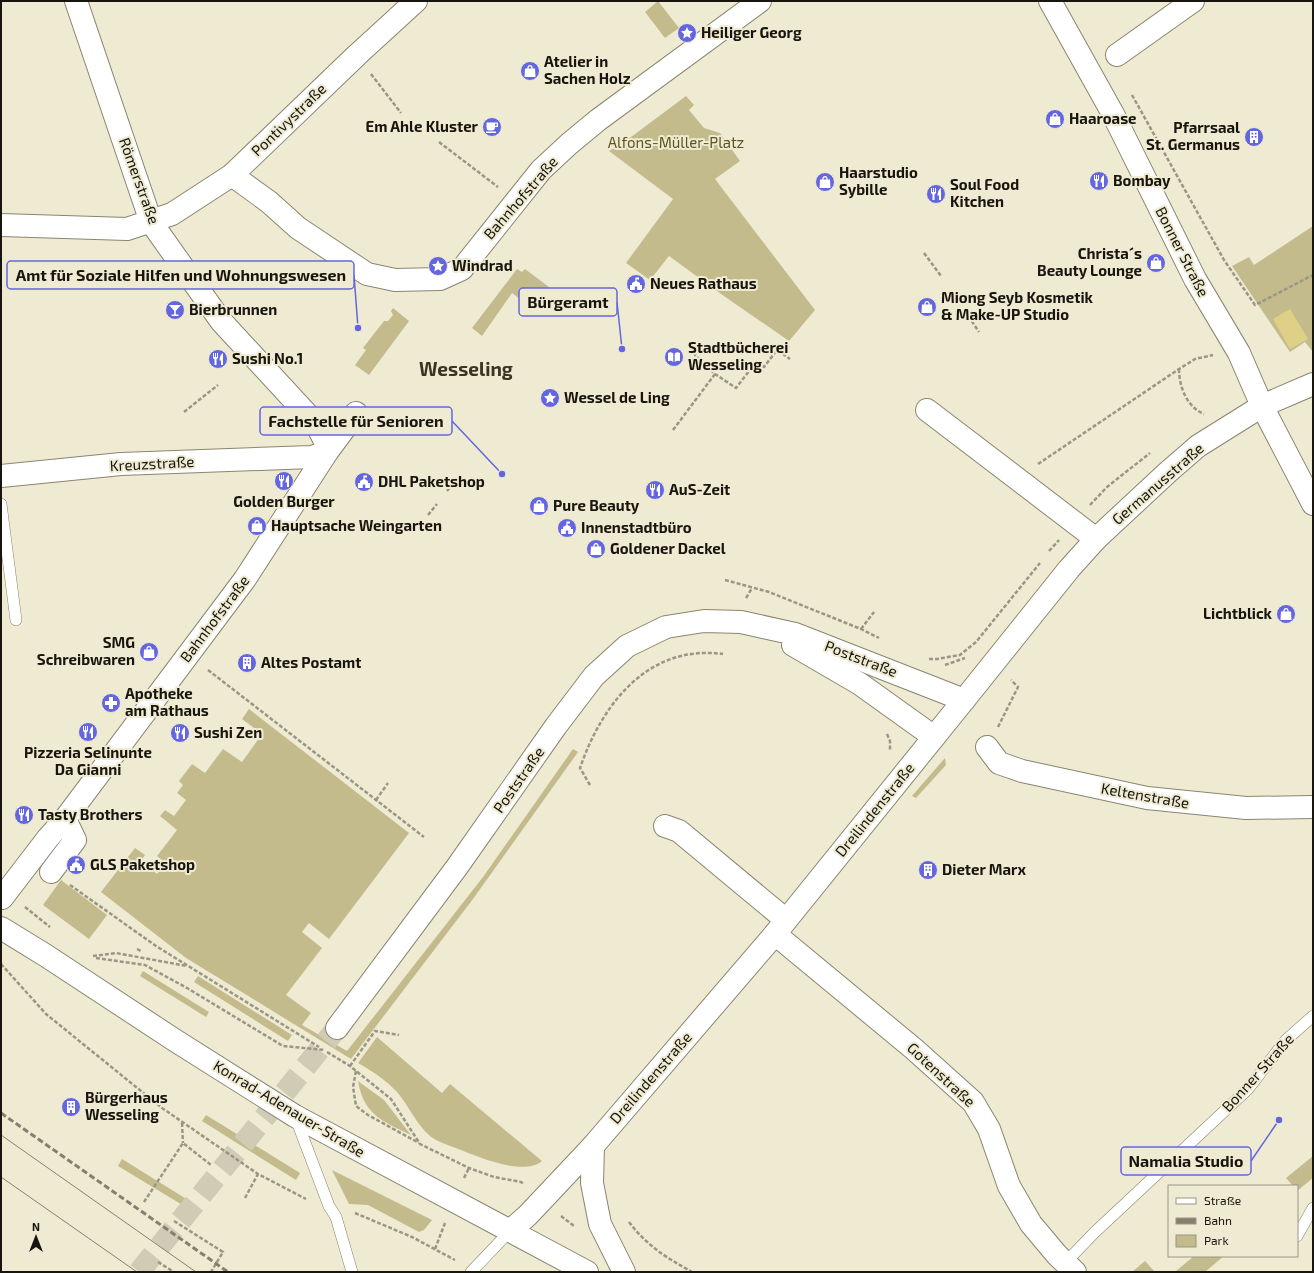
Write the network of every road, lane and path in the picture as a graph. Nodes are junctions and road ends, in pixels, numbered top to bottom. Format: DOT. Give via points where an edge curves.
graph roads {
  1 [pos="76,1"];
  2 [pos="416,1"];
  3 [pos="760,1"];
  4 [pos="1050,1"];
  5 [pos="1193,1"];
  6 [pos="357,55"];
  7 [pos="1111,58"];
  8 [pos="1132,94"];
  9 [pos="401,113"];
  10 [pos="439,142"];
  11 [pos="232,175"];
  12 [pos="516,200"];
  13 [pos="151,222"];
  14 [pos="1,225"];
  15 [pos="924,253"];
  16 [pos="1313,275"];
  17 [pos="941,276"];
  18 [pos="965,310"];
  19 [pos="979,332"];
  20 [pos="690,341"];
  21 [pos="1212,355"];
  22 [pos="1229,356"];
  23 [pos="790,359"];
  24 [pos="1179,368"];
  25 [pos="715,374"];
  26 [pos="1313,384"];
  27 [pos="218,385"];
  28 [pos="1262,406"];
  29 [pos="927,410"];
  30 [pos="184,412"];
  31 [pos="356,413"];
  32 [pos="1201,419"];
  33 [pos="673,430"];
  34 [pos="327,452"];
  35 [pos="1151,452"];
  36 [pos="1,476"];
  37 [pos="1017,478"];
  38 [pos="452,485"];
  39 [pos="447,492"];
  40 [pos="1,504"];
  41 [pos="437,504"];
  42 [pos="1313,504"];
  43 [pos="428,515"];
  44 [pos="1074,521"];
  45 [pos="1096,539"];
  46 [pos="1048,552"];
  47 [pos="1044,558"];
  48 [pos="725,580"];
  49 [pos="752,588"];
  50 [pos="745,600"];
  51 [pos="874,612"];
  52 [pos="16,620"];
  53 [pos="756,626"];
  54 [pos="861,629"];
  55 [pos="881,639"];
  56 [pos="723,654"];
  57 [pos="188,655"];
  58 [pos="924,658"];
  59 [pos="964,700"];
  60 [pos="884,727"];
  61 [pos="934,737"];
  62 [pos="988,747"];
  63 [pos="890,753"];
  64 [pos="388,783"];
  65 [pos="590,785"];
  66 [pos="376,800"];
  67 [pos="1313,807"];
  68 [pos="65,819"];
  69 [pos="665,826"];
  70 [pos="424,837"];
  71 [pos="51,872"];
  72 [pos="4,895"];
  73 [pos="781,927"];
  74 [pos="1,928"];
  75 [pos="53,929"];
  76 [pos="137,949"];
  77 [pos="141,951"];
  78 [pos="1,964"];
  79 [pos="189,966"];
  80 [pos="1313,1016"];
  81 [pos="337,1028"];
  82 [pos="399,1035"];
  83 [pos="325,1050"];
  84 [pos="350,1066"];
  85 [pos="356,1070"];
  86 [pos="295,1116"];
  87 [pos="182,1123"];
  88 [pos="183,1143"];
  89 [pos="420,1144"];
  90 [pos="593,1146"];
  91 [pos="457,1164"];
  92 [pos="211,1165"];
  93 [pos="245,1198"];
  94 [pos="144,1202"];
  95 [pos="1313,1208"];
  96 [pos="626,1219"];
  97 [pos="174,1221"];
  98 [pos="511,1230"];
  99 [pos="1298,1234"];
  100 [pos="158,1262"];
  101 [pos="1070,1267"];
  102 [pos="174,1272"];
  103 [pos="211,1272"];
  104 [pos="352,1272"];
  105 [pos="471,1272"];
  106 [pos="587,1272"];
  107 [pos="624,1272"];
  108 [pos="692,1272"];
  1 -- 13 [label="street, Römerstraße"];
  2 -- 6 [label="street, Pontivystraße"];
  3 -- 12 [label="street, Bahnhofstraße" via="598,120 541,170"];
  4 -- 22 [label="street, Bonner Straße" via="1113,114 1195,279"];
  5 -- 7 [label="street"];
  6 -- 9 [label="path"];
  6 -- 11 [label="street, Pontivystraße"];
  8 -- 16 [label="path" via="1224,260 1255,305"];
  10 -- 12 [label="path"];
  11 -- 12 [label="street, Bahnhofstraße" via="269,202 298,228 367,274 409,281 440,279 462,269"];
  11 -- 13 [label="street, Pontivystraße" via="172,214"];
  13 -- 14 [label="street, Pontivystraße" via="127,229"];
  13 -- 34 [label="street, Römerstraße" via="220,321 316,424 326,443"];
  15 -- 17 [label="path"];
  18 -- 19 [label="path"];
  20 -- 25 [label="path" via="695,355"];
  21 -- 22 [label="path"];
  21 -- 22 [label="path"];
  21 -- 24 [label="path" via="1195,359"];
  22 -- 28 [label="street, Bonner Straße"];
  23 -- 25 [label="path" via="777,350 764,367 756,362 736,388"];
  24 -- 32 [label="path" via="1179,381 1189,402 1198,411 1207,415"];
  24 -- 37 [label="path"];
  25 -- 33 [label="path"];
  26 -- 28 [label="street, Germanusstraße"];
  27 -- 30 [label="path"];
  28 -- 42 [label="street, Bonner Straße"];
  28 -- 45 [label="street, Germanusstraße" via="1198,446"];
  29 -- 37 [label="street"];
  31 -- 34 [label="street, Bahnhofstraße"];
  34 -- 36 [label="street, Kreuzstraße" via="303,457 121,464"];
  34 -- 57 [label="street, Bahnhofstraße" via="245,579"];
  35 -- 44 [label="path" via="1107,487"];
  37 -- 44 [label="street"];
  38 -- 39 [label="path"];
  40 -- 52 [label="lane"];
  41 -- 43 [label="path"];
  44 -- 45 [label="street"];
  44 -- 46 [label="path"];
  45 -- 59 [label="street, Germanusstraße"];
  47 -- 58 [label="path" via="976,642 960,655 937,659"];
  48 -- 49 [label="path"];
  49 -- 50 [label="path"];
  49 -- 54 [label="path" via="769,592"];
  51 -- 54 [label="path"];
  53 -- 59 [label="street, Poststraße" via="795,634"];
  53 -- 61 [label="street, Poststraße" via="836,669"];
  53 -- 81 [label="street, Poststraße" via="741,622 704,620 666,627 627,646 594,676"];
  54 -- 55 [label="path"];
  56 -- 65 [label="path" via="706,652 663,662 639,676 622,692 603,716 588,744 580,768"];
  57 -- 66 [label="path"];
  57 -- 68 [label="street, Bahnhofstraße"];
  59 -- 61 [label="street, Dreilindenstraße"];
  60 -- 63 [label="path" via="890,741"];
  61 -- 73 [label="street, Dreilindenstraße"];
  62 -- 67 [label="street, Keltenstraße" via="999,763 1147,798 1246,808"];
  64 -- 66 [label="path"];
  66 -- 70 [label="path"];
  68 -- 71 [label="street" via="75,840"];
  68 -- 72 [label="street, Bahnhofstraße"];
  69 -- 73 [label="street" via="679,831"];
  71 -- 79 [label="path" via="156,946"];
  72 -- 75 [label="path"];
  73 -- 90 [label="street, Dreilindenstraße"];
  73 -- 101 [label="street, Gotenstraße" via="973,1102 989,1129 1012,1192 1031,1224"];
  74 -- 86 [label="street, Konrad-Adenauer-Straße"];
  76 -- 77 [label="path"];
  78 -- 87 [label="path" via="46,1014"];
  79 -- 83 [label="path"];
  79 -- 83 [label="path" via="116,953 88,957 145,965 283,1046"];
  80 -- 101 [label="lane, Bonner Straße" via="1286,1040 1248,1089 1095,1232"];
  82 -- 84 [label="path" via="376,1031"];
  83 -- 84 [label="path"];
  84 -- 85 [label="path"];
  85 -- 89 [label="path" via="391,1099"];
  85 -- 89 [label="path" via="353,1087 356,1106"];
  86 -- 98 [label="street, Konrad-Adenauer-Straße"];
  86 -- 104 [label="lane" via="328,1206 336,1218"];
  87 -- 88 [label="path"];
  87 -- 93 [label="path" via="258,1174"];
  88 -- 92 [label="path"];
  88 -- 94 [label="path"];
  89 -- 91 [label="path"];
  90 -- 98 [label="street, Dreilindenstraße"];
  90 -- 107 [label="street" via="592,1183 600,1224"];
  95 -- 99 [label="lane"];
  96 -- 108 [label="path" via="641,1239"];
  97 -- 103 [label="path" via="223,1252"];
  98 -- 105 [label="lane"];
  98 -- 106 [label="street, Konrad-Adenauer-Straße"];
  100 -- 102 [label="path"];
}
